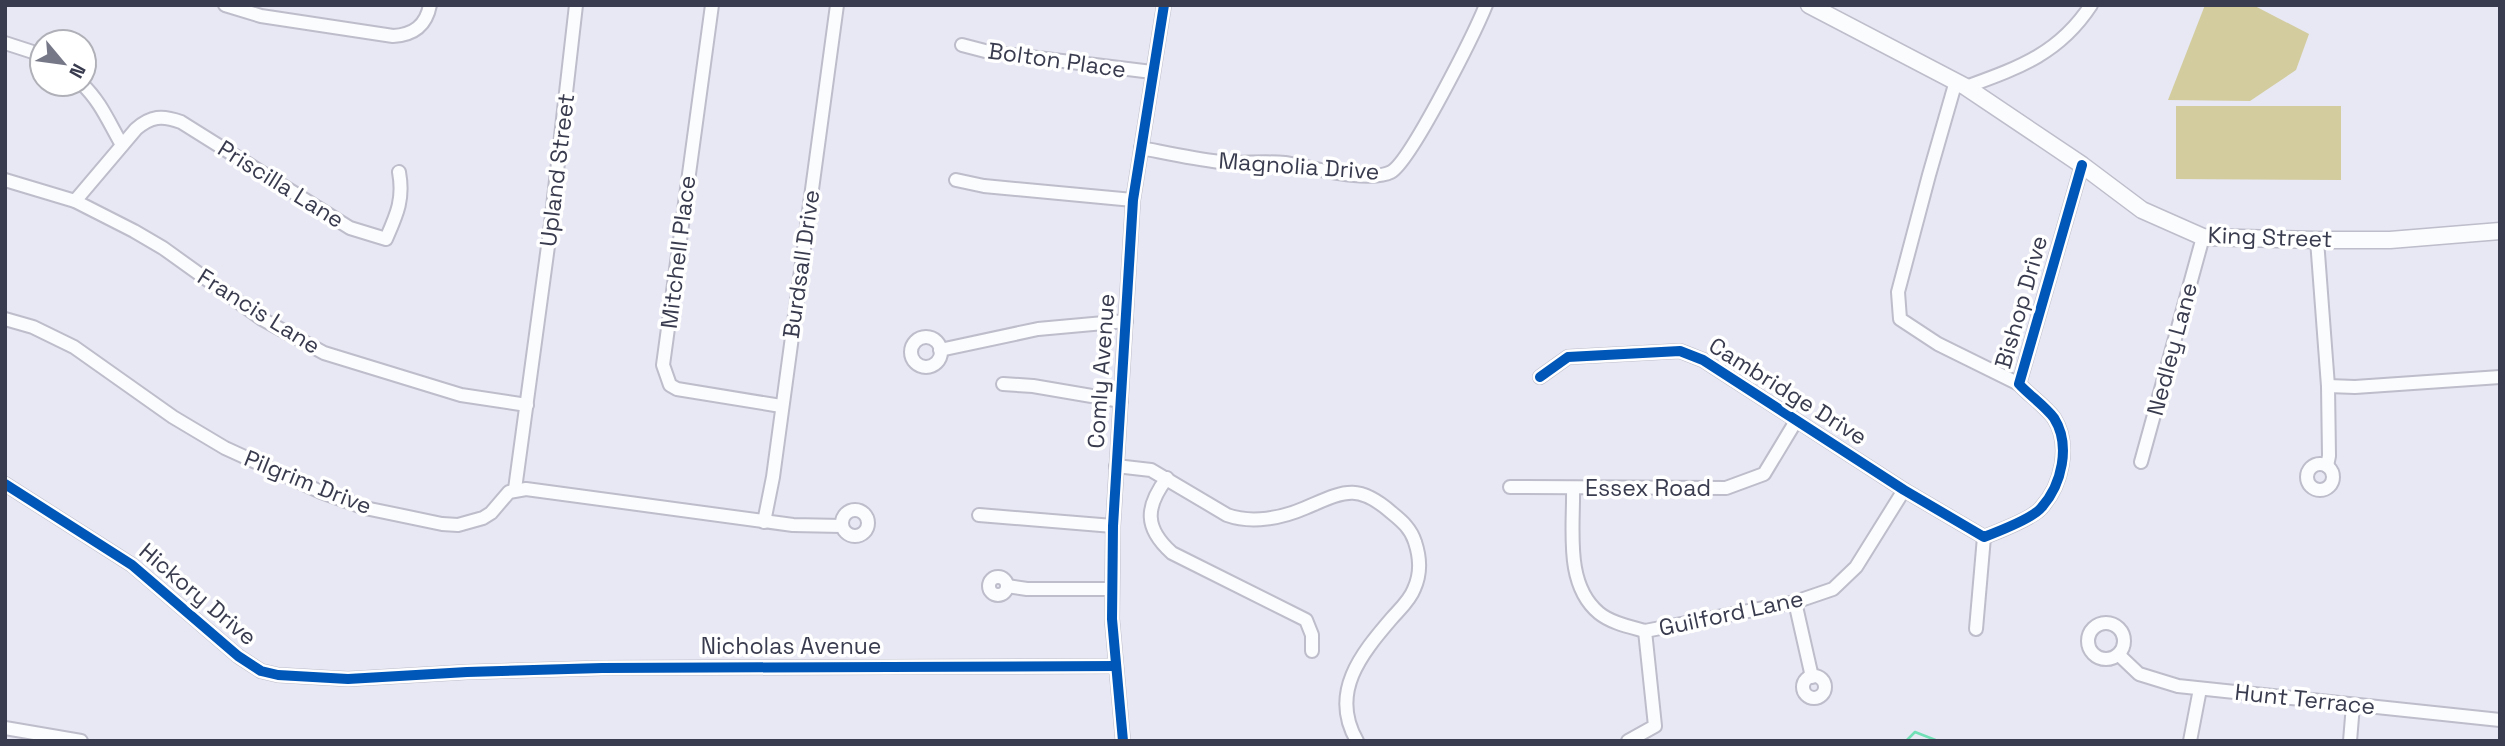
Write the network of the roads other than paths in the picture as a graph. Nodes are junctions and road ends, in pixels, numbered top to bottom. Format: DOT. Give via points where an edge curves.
graph roads {
  1 [pos="225,5"];
  2 [pos="430,5"];
  3 [pos="576,5"];
  4 [pos="712,5"];
  5 [pos="836,5"];
  6 [pos="1164,5"];
  7 [pos="1486,5"];
  8 [pos="1809,5"];
  9 [pos="2091,5"];
  10 [pos="5,43"];
  11 [pos="962,45"];
  12 [pos="28,50"];
  13 [pos="1152,72"];
  14 [pos="1961,84"];
  15 [pos="95,98"];
  16 [pos="122,145"];
  17 [pos="1141,148"];
  18 [pos="2082,165"];
  19 [pos="399,172"];
  20 [pos="5,180"];
  21 [pos="956,180"];
  22 [pos="1133,200"];
  23 [pos="75,201"];
  24 [pos="2500,231"];
  25 [pos="2203,237"];
  26 [pos="2317,240"];
  27 [pos="5,319"];
  28 [pos="1126,321"];
  29 [pos="940,350"];
  30 [pos="1540,377"];
  31 [pos="2500,377"];
  32 [pos="1003,384"];
  33 [pos="2019,384"];
  34 [pos="2328,386"];
  35 [pos="1121,401"];
  36 [pos="527,405"];
  37 [pos="781,406"];
  38 [pos="1796,421"];
  39 [pos="2141,462"];
  40 [pos="1116,466"];
  41 [pos="2327,466"];
  42 [pos="1167,478"];
  43 [pos="5,484"];
  44 [pos="1510,486"];
  45 [pos="1573,488"];
  46 [pos="515,489"];
  47 [pos="1904,490"];
  48 [pos="979,515"];
  49 [pos="764,522"];
  50 [pos="842,526"];
  51 [pos="1113,526"];
  52 [pos="1984,537"];
  53 [pos="1007,586"];
  54 [pos="1111,589"];
  55 [pos="1795,603"];
  56 [pos="1976,629"];
  57 [pos="1645,631"];
  58 [pos="1312,651"];
  59 [pos="2119,655"];
  60 [pos="1116,666"];
  61 [pos="467,672"];
  62 [pos="1812,677"];
  63 [pos="2200,689"];
  64 [pos="2353,705"];
  65 [pos="2500,720"];
  66 [pos="5,728"];
  67 [pos="1370,740"];
  68 [pos="82,741"];
  69 [pos="1123,741"];
  70 [pos="1357,741"];
  71 [pos="1363,741"];
  72 [pos="1628,741"];
  73 [pos="2190,741"];
  74 [pos="2350,741"];
  1 -- 2 [label="street" via="261,16 393,36 420,27"];
  3 -- 36 [label="street, Upland Street"];
  4 -- 37 [label="street, Mitchell Place" via="663,365 670,385 677,389"];
  5 -- 37 [label="street, Burdsall Drive"];
  6 -- 13 [label="street, Comly Avenue"];
  7 -- 17 [label="street, Magnolia Drive" via="1409,153 1390,172 1366,175 1282,163 1222,162"];
  8 -- 14 [label="main road, King Street"];
  9 -- 14 [label="street" via="2080,22 2042,55 2020,67"];
  10 -- 12 [label="street"];
  11 -- 13 [label="street, Bolton Place"];
  13 -- 17 [label="street, Comly Avenue"];
  14 -- 18 [label="main road, King Street"];
  14 -- 33 [label="street" via="1928,175 1898,292 1900,319 1938,344"];
  15 -- 16 [label="street"];
  16 -- 19 [label="street, Priscilla Lane" via="146,120 172,118 350,228 386,239 402,193"];
  16 -- 23 [label="street"];
  17 -- 22 [label="street, Comly Avenue"];
  18 -- 25 [label="main road, King Street" via="2142,210"];
  18 -- 33 [label="street, Bishop Drive"];
  20 -- 23 [label="street, Francis Lane"];
  21 -- 22 [label="street"];
  22 -- 28 [label="street, Comly Avenue"];
  23 -- 36 [label="street, Francis Lane" via="163,248 262,319 324,354 461,395"];
  24 -- 26 [label="main road, King Street" via="2390,240"];
  25 -- 26 [label="main road, King Street"];
  25 -- 39 [label="street, Nedley Lane"];
  26 -- 34 [label="street"];
  27 -- 46 [label="street, Pilgrim Drive" via="74,347 173,418 225,448 365,508 458,525 491,513"];
  28 -- 29 [label="street" via="1038,329"];
  28 -- 35 [label="street, Comly Avenue"];
  30 -- 38 [label="street, Cambridge Drive" via="1568,357 1681,351 1703,360"];
  31 -- 34 [label="street"];
  32 -- 35 [label="street"];
  33 -- 52 [label="street, Bishop Drive" via="2054,418 2064,446 2059,477 2040,510"];
  34 -- 41 [label="street"];
  35 -- 40 [label="street, Comly Avenue"];
  36 -- 46 [label="street, Upland Street"];
  37 -- 49 [label="street, Burdsall Drive"];
  38 -- 45 [label="street, Essex Road" via="1763,474 1726,488"];
  38 -- 47 [label="street, Cambridge Drive"];
  40 -- 42 [label="street" via="1140,467"];
  40 -- 51 [label="street, Comly Avenue"];
  42 -- 58 [label="street" via="1156,494 1150,520 1157,538 1172,552 1306,620"];
  42 -- 70 [label="street" via="1239,520 1265,519 1349,492 1382,504 1409,529 1419,555 1414,590 1366,649 1347,689 1348,721"];
  43 -- 61 [label="street, Hickory Drive" via="132,565 261,671 348,679"];
  44 -- 45 [label="street, Essex Road"];
  45 -- 57 [label="street, Guilford Lane" via="1574,566 1581,592 1600,614"];
  46 -- 49 [label="street"];
  47 -- 52 [label="street, Cambridge Drive"];
  47 -- 55 [label="street, Guilford Lane" via="1856,568 1833,589"];
  48 -- 51 [label="street"];
  49 -- 50 [label="street"];
  51 -- 54 [label="street, Comly Avenue"];
  52 -- 56 [label="street"];
  53 -- 54 [label="street"];
  54 -- 60 [label="street, Comly Avenue"];
  55 -- 57 [label="street, Guilford Lane"];
  55 -- 62 [label="street"];
  57 -- 72 [label="street" via="1655,726"];
  59 -- 63 [label="street, Hunt Terrace" via="2150,679"];
  60 -- 61 [label="street, Nicholas Avenue"];
  60 -- 69 [label="street, Comly Avenue"];
  63 -- 64 [label="street, Hunt Terrace"];
  63 -- 73 [label="street"];
  64 -- 65 [label="street, Hunt Terrace"];
  64 -- 74 [label="street"];
  66 -- 68 [label="street"];
  67 -- 71 [label="street"];
}
